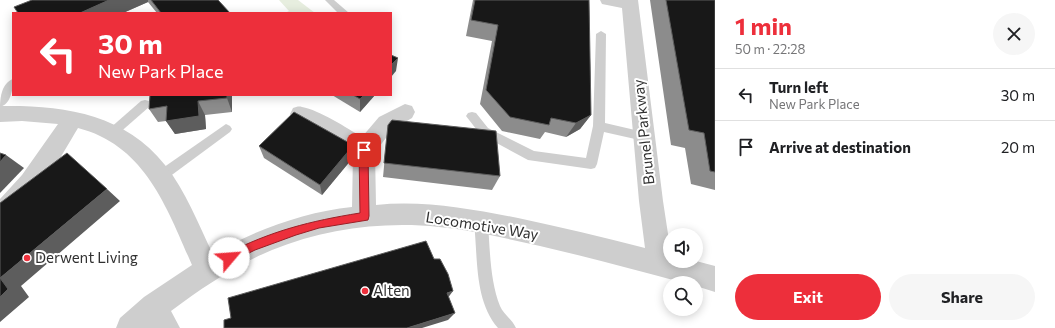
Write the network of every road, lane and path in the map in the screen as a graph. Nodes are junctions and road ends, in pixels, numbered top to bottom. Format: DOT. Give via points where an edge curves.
graph roads {
  1 [pos="329,0"];
  2 [pos="608,0"];
  3 [pos="630,2"];
  4 [pos="343,12"];
  5 [pos="601,34"];
  6 [pos="12,85"];
  7 [pos="0,103"];
  8 [pos="144,104"];
  9 [pos="405,112"];
  10 [pos="0,114"];
  11 [pos="300,114"];
  12 [pos="472,116"];
  13 [pos="73,118"];
  14 [pos="599,126"];
  15 [pos="226,129"];
  16 [pos="112,132"];
  17 [pos="644,136"];
  18 [pos="364,150"];
  19 [pos="161,176"];
  20 [pos="0,214"];
  21 [pos="364,216"];
  22 [pos="481,223"];
  23 [pos="660,264"];
  24 [pos="207,270"];
  25 [pos="715,279"];
  26 [pos="160,317"];
  27 [pos="130,328"];
  28 [pos="508,328"];
  1 -- 4 [label="lane"];
  2 -- 3 [label="street"];
  3 -- 17 [label="street, Brunel Parkway"];
  5 -- 14 [label="lane"];
  6 -- 7 [label="lane"];
  8 -- 16 [label="lane"];
  9 -- 18 [label="street" via="386,123"];
  10 -- 13 [label="street" via="44,114"];
  11 -- 18 [label="street" via="335,131"];
  12 -- 14 [label="lane" via="484,131 532,156 591,164"];
  13 -- 16 [label="street"];
  13 -- 20 [label="street" via="47,159 14,201"];
  14 -- 17 [label="lane"];
  15 -- 19 [label="lane"];
  16 -- 19 [label="street" via="146,157"];
  17 -- 23 [label="street, Brunel Parkway"];
  18 -- 21 [label="street"];
  19 -- 24 [label="street"];
  21 -- 22 [label="street, Locomotive Way" via="426,215"];
  21 -- 24 [label="street, Locomotive Way" via="296,230 252,246"];
  22 -- 23 [label="street, Locomotive Way"];
  22 -- 28 [label="lane" via="488,294 495,313"];
  23 -- 25 [label="street, Locomotive Way"];
  24 -- 26 [label="street, Locomotive Way"];
  26 -- 27 [label="street, Locomotive Way"];
}
